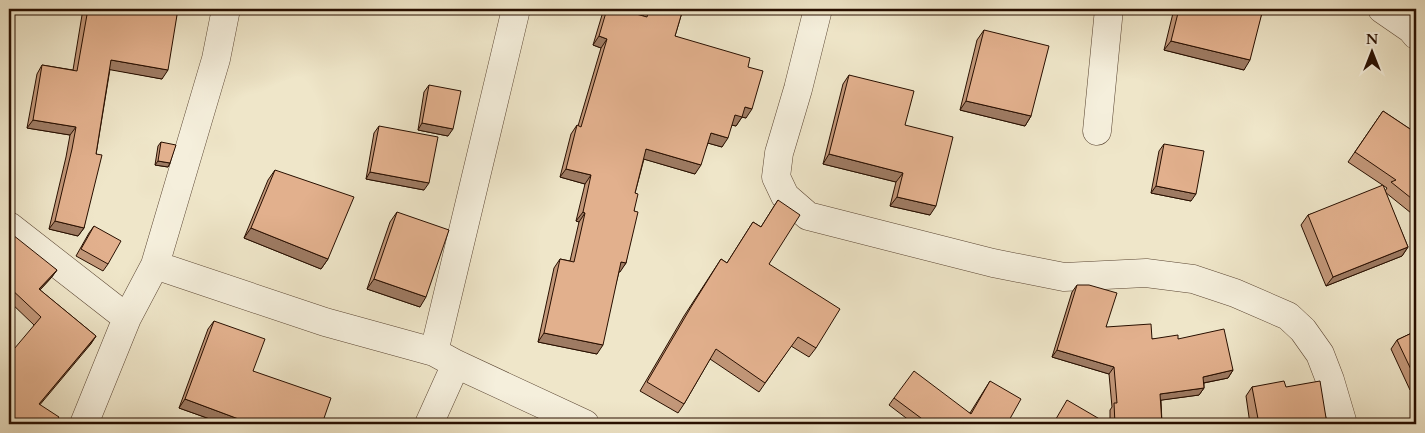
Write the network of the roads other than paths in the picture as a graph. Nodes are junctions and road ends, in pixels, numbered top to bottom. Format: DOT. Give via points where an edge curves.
graph roads {
  1 [pos="226,9"];
  2 [pos="516,9"];
  3 [pos="818,9"];
  4 [pos="1110,9"];
  5 [pos="1382,9"];
  6 [pos="1416,35"];
  7 [pos="1097,131"];
  8 [pos="9,226"];
  9 [pos="155,265"];
  10 [pos="127,318"];
  11 [pos="445,358"];
  12 [pos="84,424"];
  13 [pos="429,424"];
  14 [pos="586,424"];
  15 [pos="1343,424"];
  1 -- 9 [label="street" via="216,59"];
  2 -- 11 [label="street"];
  3 -- 15 [label="street" via="779,153 776,177 785,196 808,216 993,263 1064,277 1146,273 1194,279 1235,293 1288,316 1303,330 1320,354"];
  4 -- 7 [label="street"];
  5 -- 6 [label="street"];
  8 -- 10 [label="street"];
  9 -- 10 [label="street"];
  9 -- 11 [label="street"];
  10 -- 12 [label="street"];
  11 -- 13 [label="street"];
  11 -- 14 [label="street"];
}
